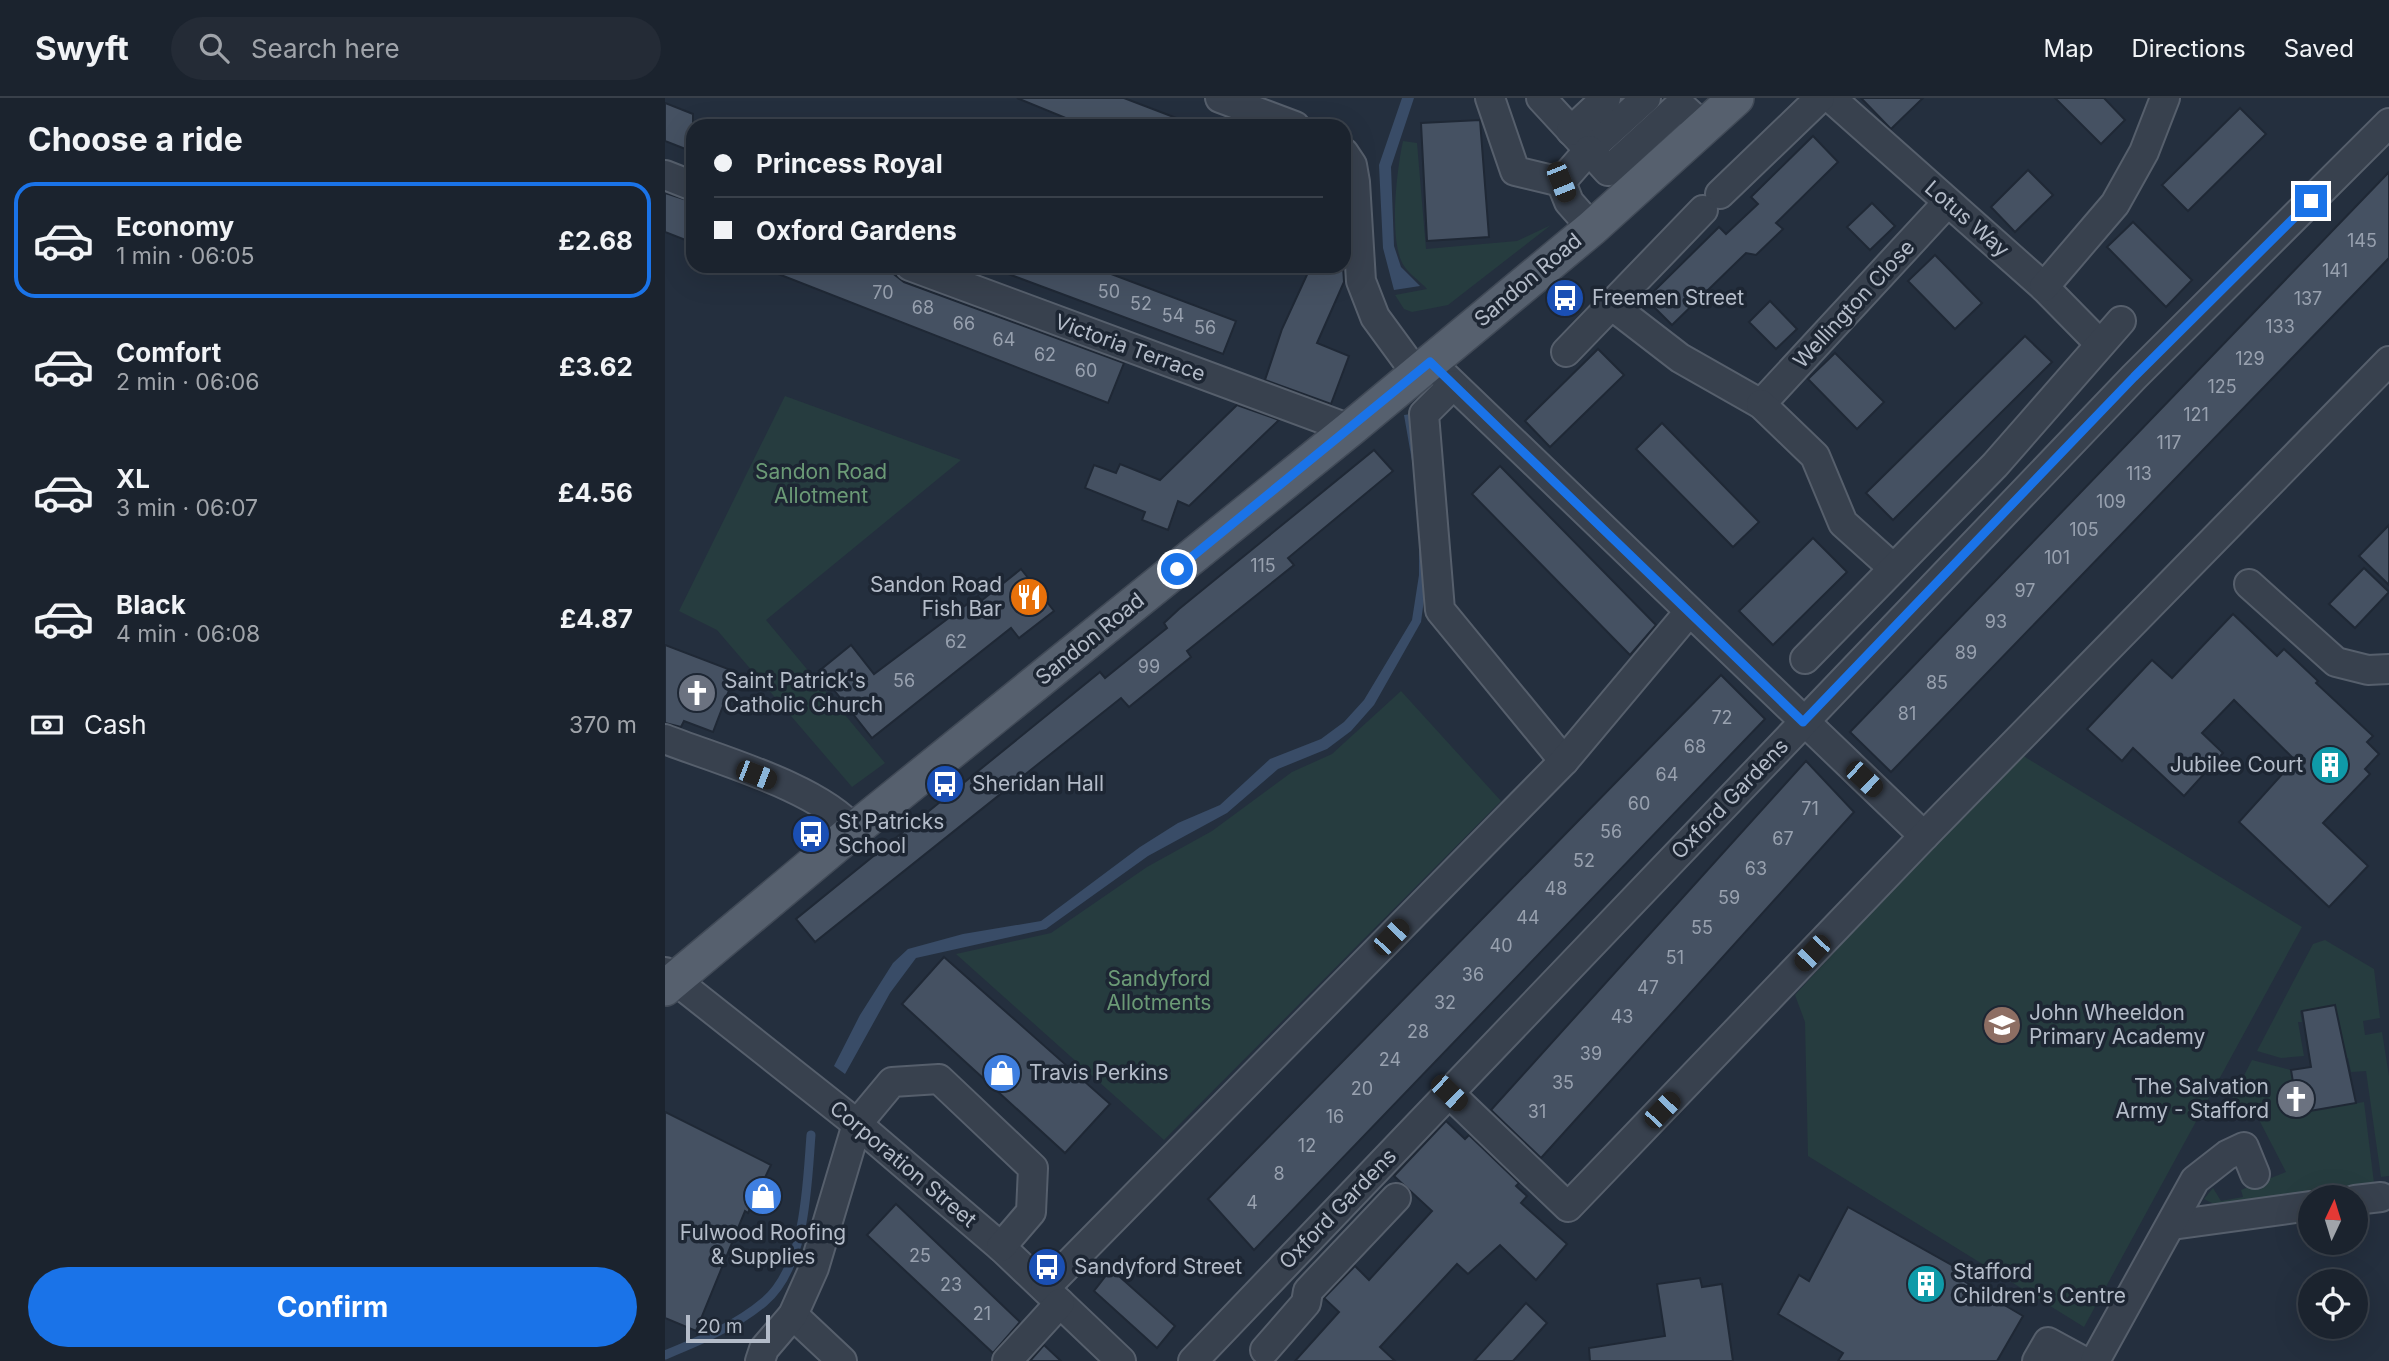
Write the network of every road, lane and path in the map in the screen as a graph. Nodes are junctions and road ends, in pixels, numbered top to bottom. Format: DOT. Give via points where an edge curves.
graph roads {
  1 [pos="1220,98"];
  2 [pos="1490,98"];
  3 [pos="1606,98"];
  4 [pos="1646,98"];
  5 [pos="1736,98"];
  6 [pos="1820,98"];
  7 [pos="1831,98"];
  8 [pos="2165,98"];
  9 [pos="1676,101"];
  10 [pos="1564,118"];
  11 [pos="1276,119"];
  12 [pos="2389,123"];
  13 [pos="1705,128"];
  14 [pos="1351,164"];
  15 [pos="665,175"];
  16 [pos="1561,182"];
  17 [pos="686,183"];
  18 [pos="1947,203"];
  19 [pos="1592,228"];
  20 [pos="929,273"];
  21 [pos="2044,287"];
  22 [pos="1610,303"];
  23 [pos="2121,321"];
  24 [pos="2100,344"];
  25 [pos="1566,352"];
  26 [pos="2389,361"];
  27 [pos="1433,373"];
  28 [pos="1761,404"];
  29 [pos="1350,429"];
  30 [pos="1892,567"];
  31 [pos="2249,584"];
  32 [pos="1689,612"];
  33 [pos="1805,659"];
  34 [pos="2389,669"];
  35 [pos="1803,722"];
  36 [pos="665,739"];
  37 [pos="1564,761"];
  38 [pos="853,830"];
  39 [pos="1924,836"];
  40 [pos="669,979"];
  41 [pos="1449,1093"];
  42 [pos="857,1124"];
  43 [pos="2255,1174"];
  44 [pos="1396,1198"];
  45 [pos="2298,1208"];
  46 [pos="2172,1225"];
  47 [pos="1001,1247"];
  48 [pos="1053,1296"];
  49 [pos="793,1315"];
  50 [pos="1232,1321"];
  51 [pos="1260,1355"];
  52 [pos="760,1361"];
  53 [pos="842,1361"];
  54 [pos="1007,1361"];
  55 [pos="1121,1361"];
  56 [pos="1193,1361"];
  57 [pos="2037,1361"];
  58 [pos="2083,1361"];
  59 [pos="2095,1361"];
  1 -- 11 [label="street"];
  2 -- 16 [label="street" via="1515,171"];
  3 -- 10 [label="street"];
  4 -- 10 [label="street"];
  5 -- 13 [label="main road, Sandon Road"];
  6 -- 22 [label="street"];
  7 -- 18 [label="street, Lotus Way"];
  8 -- 21 [label="street" via="2144,152 2115,204"];
  9 -- 10 [label="street" via="1608,171"];
  9 -- 13 [label="street"];
  10 -- 16 [label="street"];
  12 -- 35 [label="street, Oxford Gardens" via="2134,377"];
  13 -- 19 [label="main road, Sandon Road"];
  14 -- 27 [label="street" via="1361,281 1375,317"];
  15 -- 17 [label="street"];
  16 -- 19 [label="street" via="1569,202"];
  18 -- 21 [label="street, Lotus Way"];
  18 -- 28 [label="street, Wellington Close"];
  19 -- 27 [label="main road, Sandon Road"];
  20 -- 29 [label="street, Victoria Terrace"];
  21 -- 24 [label="street, Lotus Way"];
  22 -- 25 [label="street"];
  22 -- 28 [label="street" via="1680,358"];
  23 -- 24 [label="street"];
  24 -- 30 [label="street" via="1995,465"];
  26 -- 39 [label="street"];
  27 -- 29 [label="main road, Sandon Road"];
  27 -- 32 [label="street"];
  27 -- 37 [label="street" via="1424,414 1440,610"];
  28 -- 30 [label="street" via="1815,456 1843,523"];
  29 -- 38 [label="main road, Sandon Road"];
  30 -- 33 [label="street"];
  31 -- 34 [label="street" via="2336,662 2368,670"];
  32 -- 35 [label="street"];
  32 -- 37 [label="street"];
  35 -- 39 [label="street"];
  35 -- 41 [label="street, Oxford Gardens"];
  36 -- 38 [label="street" via="802,793 842,816"];
  37 -- 48 [label="street"];
  38 -- 40 [label="main road, Sandon Road"];
  39 -- 41 [label="street" via="1568,1207"];
  40 -- 42 [label="street, Corporation Street"];
  41 -- 50 [label="street, Oxford Gardens"];
  42 -- 47 [label="street, Corporation Street"];
  42 -- 47 [label="street" via="892,1082 939,1079 1033,1168 1031,1212"];
  42 -- 49 [label="street" via="814,1269"];
  43 -- 46 [label="street" via="2240,1138 2227,1155 2195,1180"];
  44 -- 51 [label="street" via="1308,1291 1306,1303"];
  45 -- 46 [label="street"];
  46 -- 59 [label="street"];
  47 -- 48 [label="street, Corporation Street"];
  48 -- 54 [label="street"];
  48 -- 55 [label="street, Corporation Street"];
  49 -- 52 [label="street" via="764,1349"];
  49 -- 53 [label="street"];
  50 -- 51 [label="street"];
  50 -- 56 [label="street, Oxford Gardens"];
  57 -- 58 [label="street" via="2048,1342"];
}
